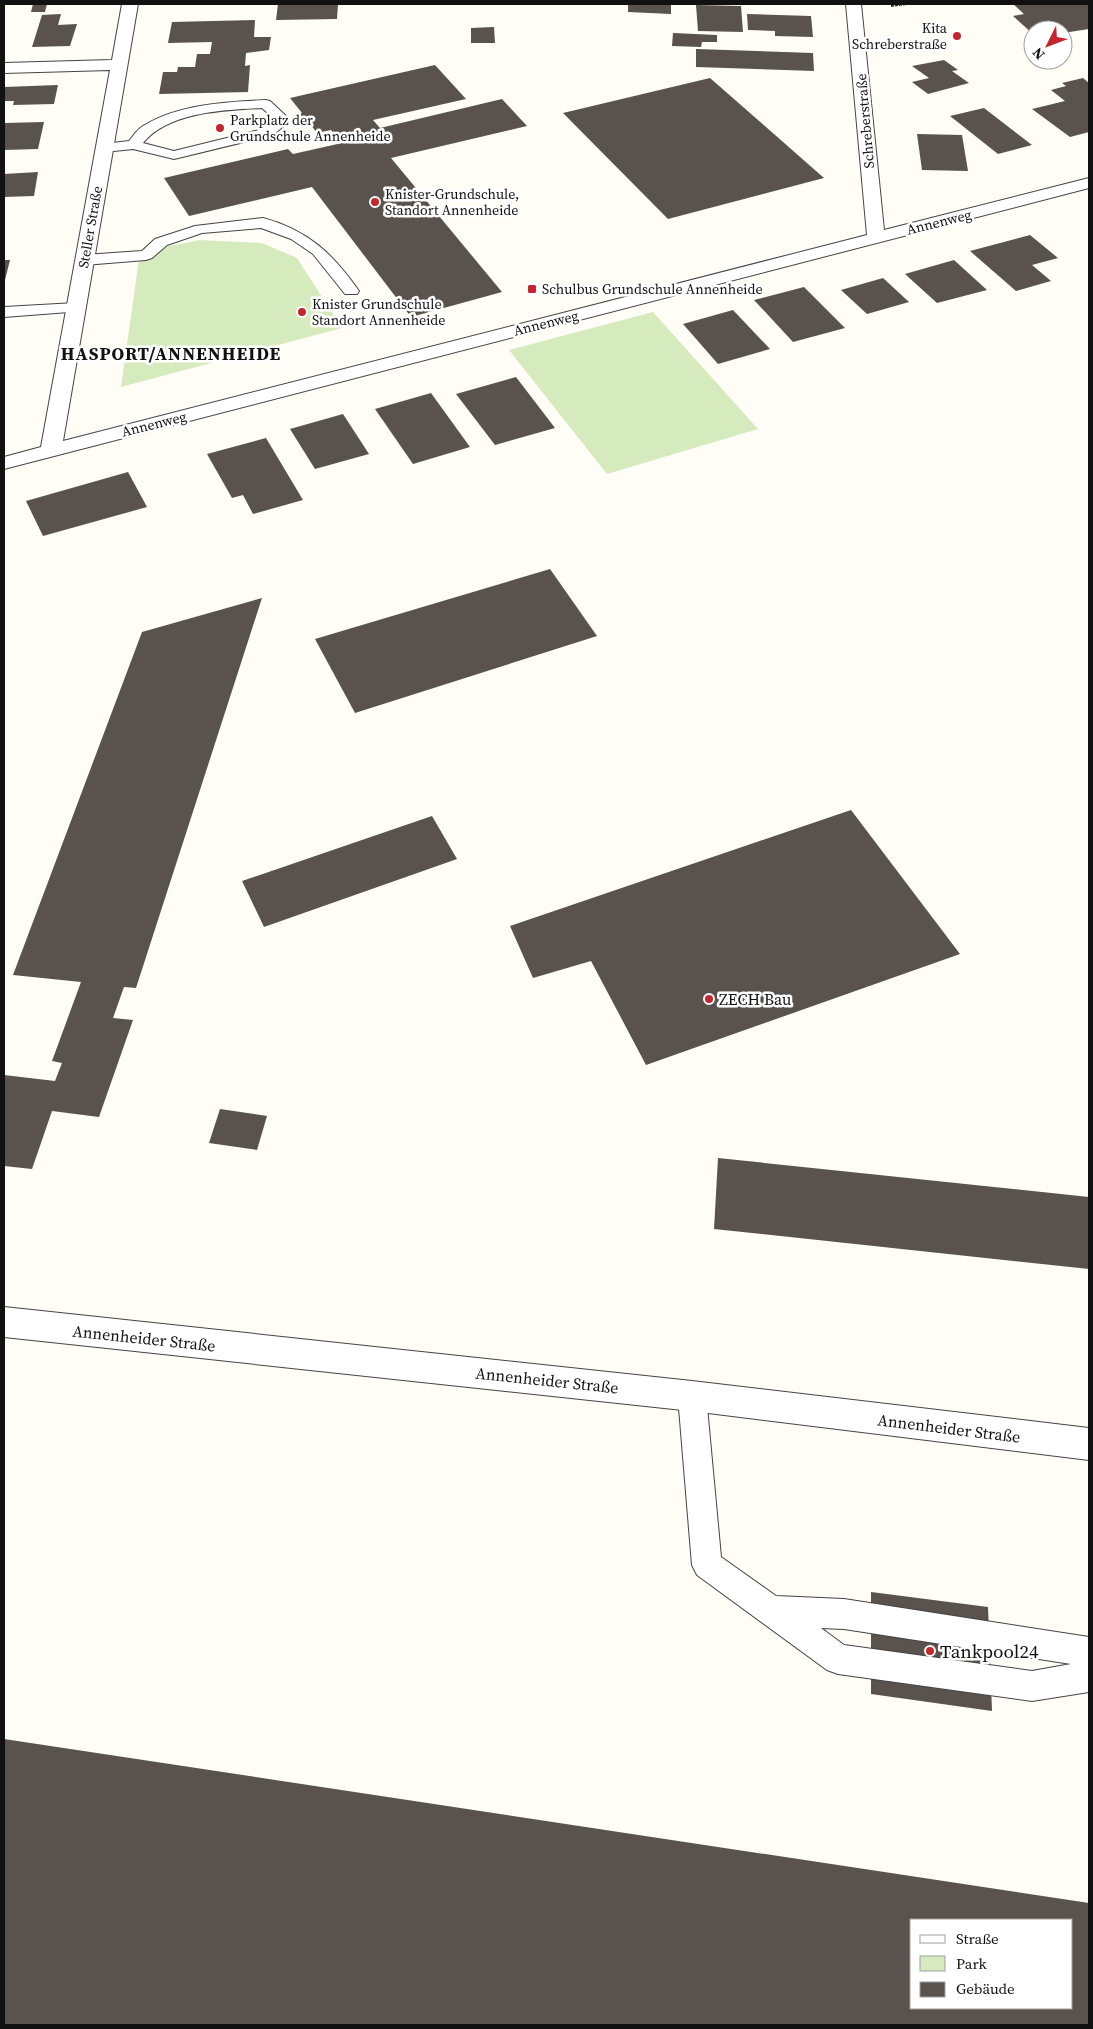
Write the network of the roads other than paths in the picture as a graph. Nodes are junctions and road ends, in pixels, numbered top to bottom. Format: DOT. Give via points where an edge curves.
graph roads {
  1 [pos="130,4"];
  2 [pos="853,4"];
  3 [pos="119,66"];
  4 [pos="4,68"];
  5 [pos="133,145"];
  6 [pos="104,148"];
  7 [pos="1089,183"];
  8 [pos="876,238"];
  9 [pos="84,260"];
  10 [pos="351,291"];
  11 [pos="76,308"];
  12 [pos="4,312"];
  13 [pos="51,451"];
  14 [pos="4,463"];
  15 [pos="4,1322"];
  16 [pos="692,1396"];
  17 [pos="1089,1444"];
  18 [pos="770,1611"];
  19 [pos="1089,1652"];
  20 [pos="1089,1677"];
  1 -- 3 [label="street, Steller Straße"];
  2 -- 8 [label="street, Schreberstraße"];
  3 -- 4 [label="street"];
  3 -- 6 [label="street, Steller Straße"];
  5 -- 5 [label="lane" via="174,155 268,132 279,124 279,116 265,104 179,116 148,128"];
  5 -- 6 [label="lane"];
  6 -- 9 [label="street, Steller Straße"];
  7 -- 8 [label="street, Annenweg"];
  8 -- 13 [label="street, Annenweg"];
  9 -- 10 [label="lane" via="146,255 161,242 200,229 263,224 297,236 319,251"];
  9 -- 11 [label="street, Steller Straße"];
  11 -- 12 [label="lane"];
  11 -- 13 [label="street, Steller Straße"];
  13 -- 14 [label="street, Annenweg"];
  15 -- 16 [label="street, Annenheider Straße"];
  16 -- 17 [label="street, Annenheider Straße"];
  16 -- 18 [label="lane" via="707,1565"];
  18 -- 19 [label="lane" via="844,1614"];
  18 -- 20 [label="lane" via="838,1659 1032,1686"];
}
